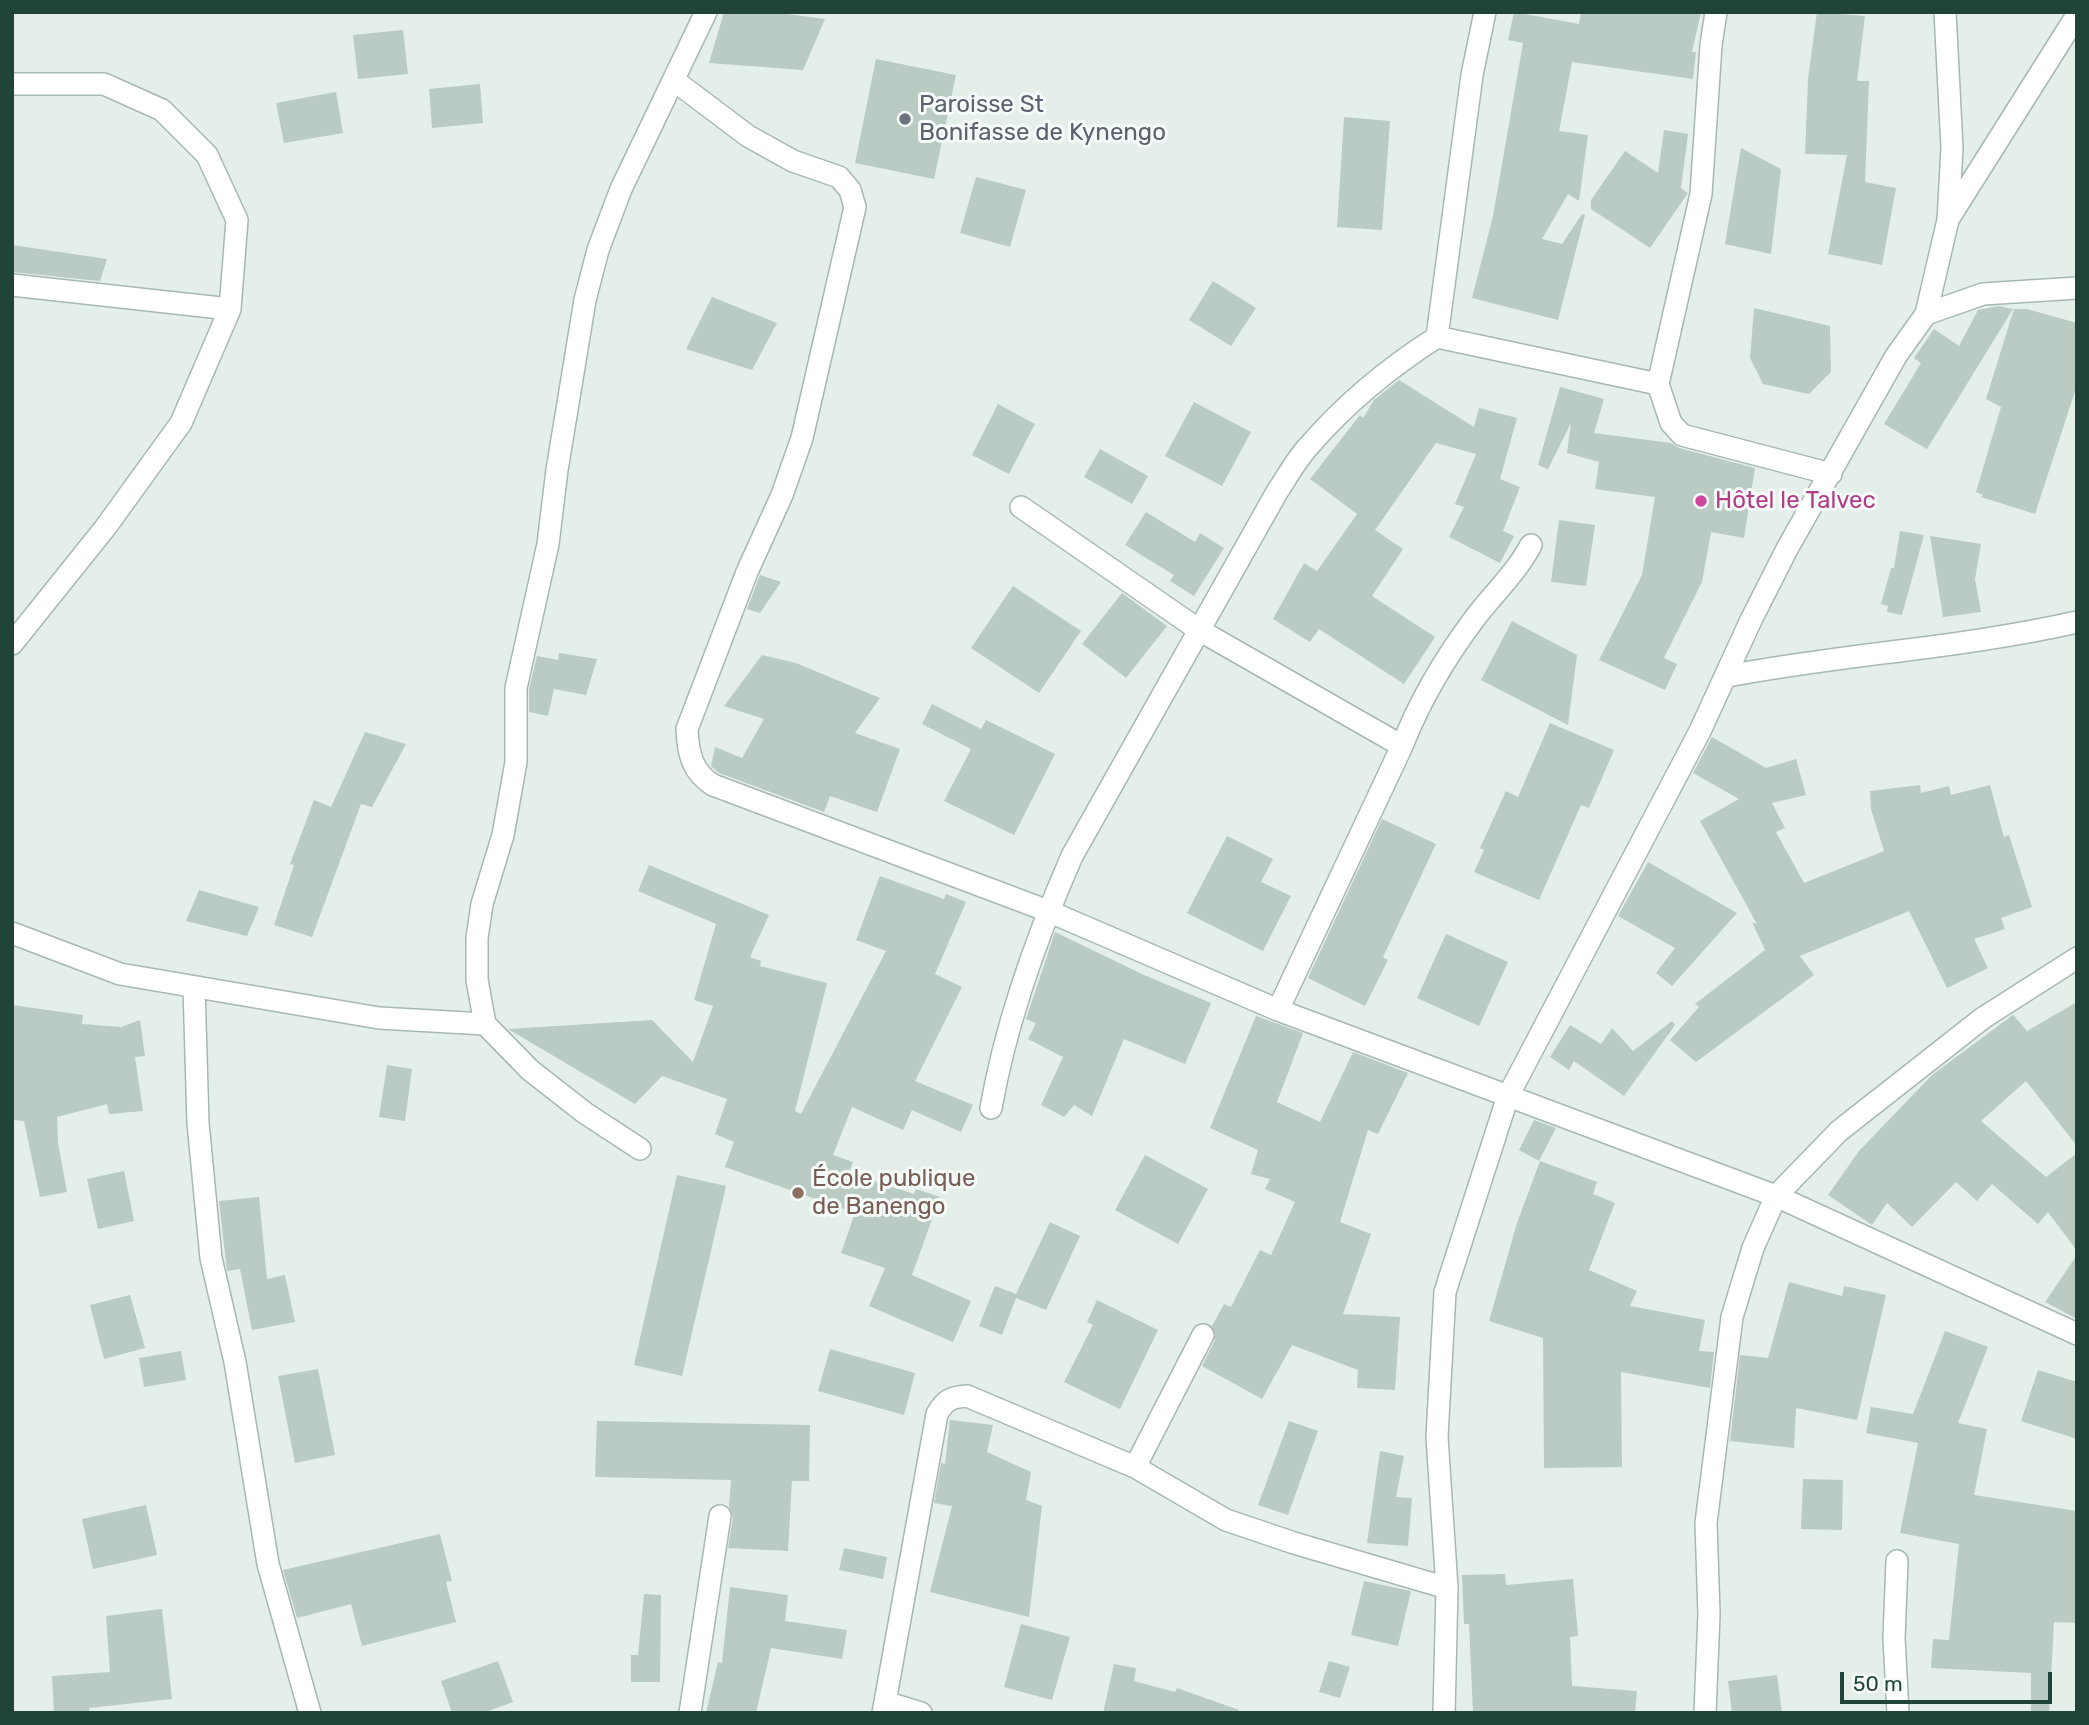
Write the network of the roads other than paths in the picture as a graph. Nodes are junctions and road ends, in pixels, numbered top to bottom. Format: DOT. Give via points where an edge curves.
graph roads {
  1 [pos="706,12"];
  2 [pos="1485,12"];
  3 [pos="1716,12"];
  4 [pos="1945,12"];
  5 [pos="2077,15"];
  6 [pos="676,80"];
  7 [pos="12,84"];
  8 [pos="1948,219"];
  9 [pos="12,285"];
  10 [pos="2077,288"];
  11 [pos="230,309"];
  12 [pos="1926,314"];
  13 [pos="1437,337"];
  14 [pos="1658,384"];
  15 [pos="1831,474"];
  16 [pos="1021,507"];
  17 [pos="1531,545"];
  18 [pos="2077,622"];
  19 [pos="1199,630"];
  20 [pos="12,645"];
  21 [pos="1728,676"];
  22 [pos="1402,746"];
  23 [pos="1048,911"];
  24 [pos="12,933"];
  25 [pos="2077,958"];
  26 [pos="194,987"];
  27 [pos="1278,1010"];
  28 [pos="485,1024"];
  29 [pos="1508,1096"];
  30 [pos="991,1108"];
  31 [pos="640,1149"];
  32 [pos="1776,1196"];
  33 [pos="2077,1334"];
  34 [pos="1203,1335"];
  35 [pos="1135,1467"];
  36 [pos="720,1516"];
  37 [pos="1897,1562"];
  38 [pos="1447,1588"];
  39 [pos="884,1708"];
  40 [pos="310,1713"];
  41 [pos="690,1713"];
  42 [pos="921,1713"];
  43 [pos="1444,1713"];
  44 [pos="1705,1713"];
  45 [pos="1898,1713"];
  1 -- 6 [label="street"];
  2 -- 13 [label="street" via="1472,75"];
  3 -- 14 [label="street" via="1701,194"];
  4 -- 8 [label="street" via="1952,148"];
  5 -- 8 [label="street"];
  6 -- 23 [label="street" via="748,136 793,161 839,177 850,190 855,207 802,438 687,729 695,767 700,777 713,785"];
  6 -- 28 [label="street" via="621,189 585,300 548,544 516,688 516,762 503,835 482,904 477,980"];
  7 -- 11 [label="street" via="104,84 162,110 207,155 237,220"];
  8 -- 12 [label="street"];
  9 -- 11 [label="street"];
  10 -- 12 [label="street" via="1983,294"];
  11 -- 20 [label="street" via="181,423 106,528"];
  12 -- 15 [label="street" via="1896,356"];
  13 -- 14 [label="street"];
  13 -- 19 [label="street" via="1364,393 1307,447"];
  14 -- 15 [label="street" via="1671,423 1682,435"];
  15 -- 21 [label="street" via="1751,620"];
  16 -- 19 [label="street"];
  17 -- 22 [label="street" via="1438,672"];
  18 -- 21 [label="street"];
  19 -- 22 [label="street"];
  19 -- 23 [label="street" via="1072,856"];
  21 -- 29 [label="street"];
  22 -- 27 [label="street"];
  23 -- 27 [label="street"];
  23 -- 30 [label="street" via="1003,1047"];
  24 -- 26 [label="street" via="120,974"];
  25 -- 32 [label="street" via="1983,1018 1839,1131"];
  26 -- 28 [label="street" via="380,1018"];
  26 -- 40 [label="street" via="198,1123 211,1258 235,1362 268,1564"];
  27 -- 29 [label="street"];
  28 -- 31 [label="street" via="530,1070 585,1114"];
  29 -- 32 [label="street"];
  29 -- 38 [label="street" via="1445,1292 1437,1437"];
  32 -- 33 [label="street"];
  32 -- 44 [label="street" via="1753,1248 1732,1317 1706,1522"];
  34 -- 35 [label="street"];
  35 -- 38 [label="street" via="1226,1520"];
  35 -- 39 [label="street" via="967,1396 945,1401 937,1414"];
  36 -- 41 [label="street"];
  37 -- 45 [label="street"];
  38 -- 43 [label="street"];
  39 -- 42 [label="street"];
}
